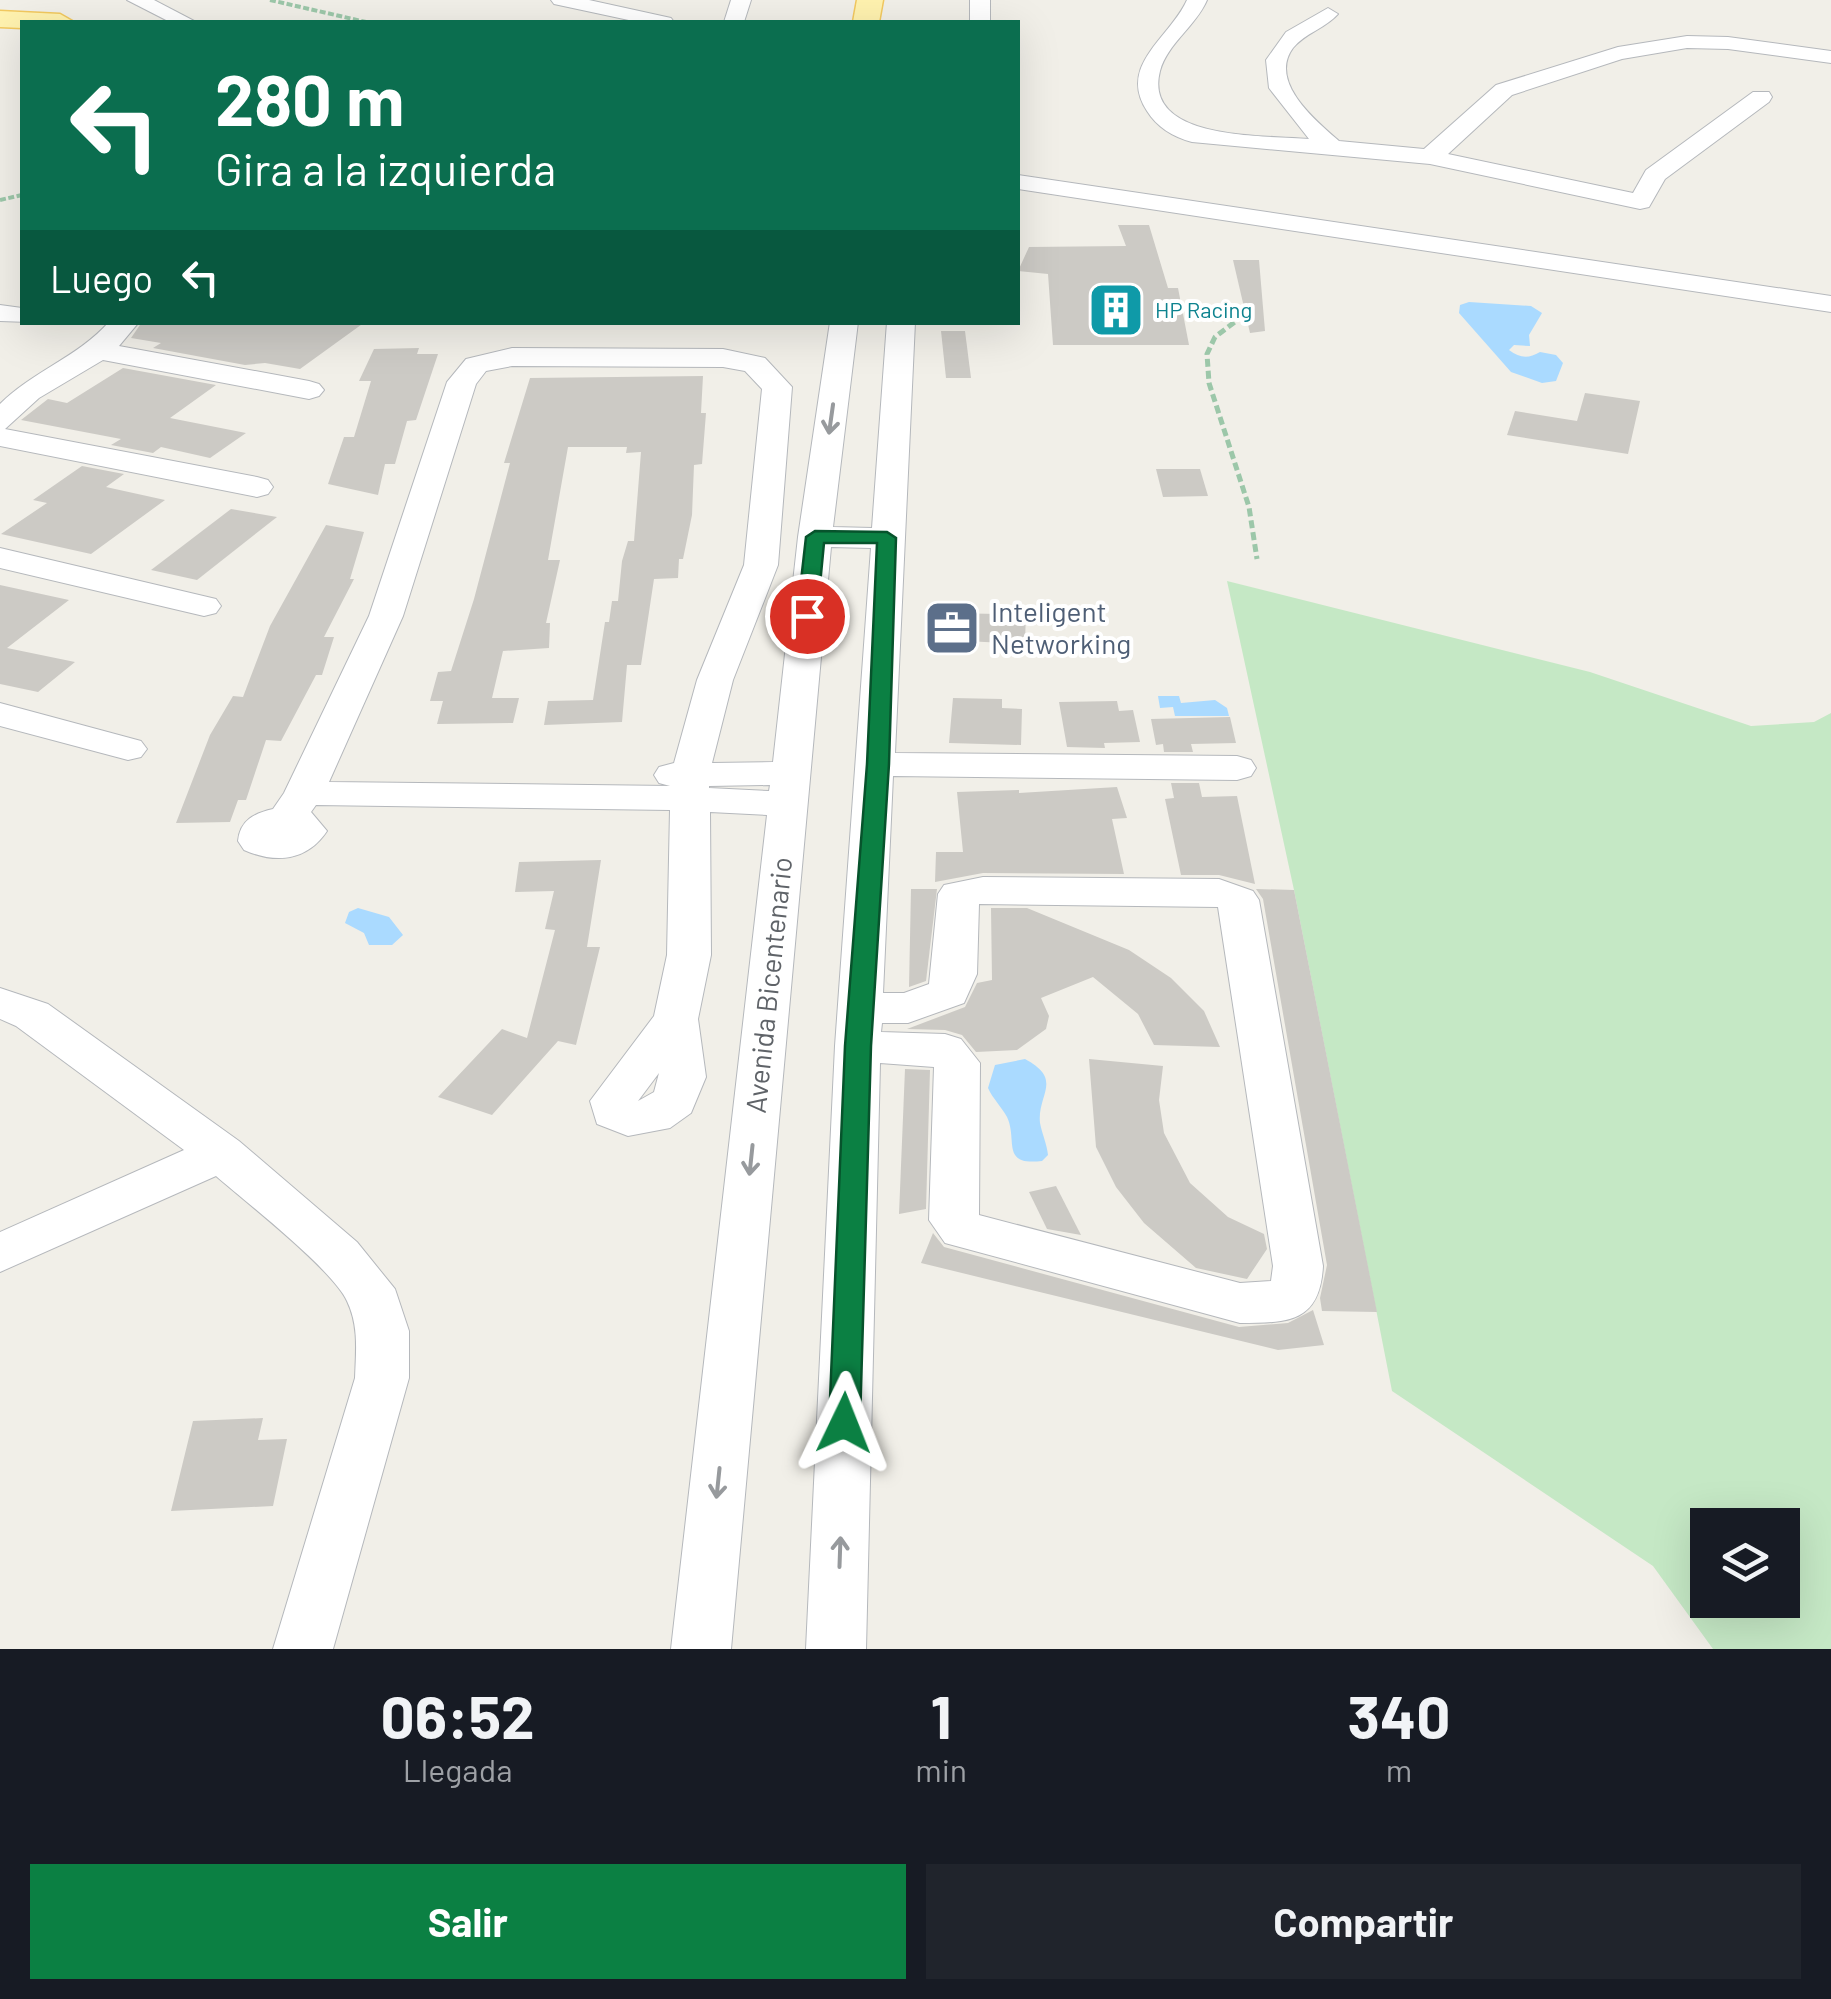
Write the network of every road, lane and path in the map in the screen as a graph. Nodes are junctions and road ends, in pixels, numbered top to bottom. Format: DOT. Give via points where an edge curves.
graph roads {
  1 [pos="137,0"];
  2 [pos="270,0"];
  3 [pos="1197,0"];
  4 [pos="574,1"];
  5 [pos="622,6"];
  6 [pos="166,10"];
  7 [pos="1328,14"];
  8 [pos="134,20"];
  9 [pos="183,20"];
  10 [pos="357,20"];
  11 [pos="659,20"];
  12 [pos="1831,58"];
  13 [pos="1761,97"];
  14 [pos="1305,128"];
  15 [pos="1265,143"];
  16 [pos="1333,150"];
  17 [pos="1430,156"];
  18 [pos="1020,182"];
  19 [pos="1831,304"];
  20 [pos="1244,314"];
  21 [pos="117,325"];
  22 [pos="872,328"];
  23 [pos="99,351"];
  24 [pos="309,390"];
  25 [pos="0,421"];
  26 [pos="0,436"];
  27 [pos="258,487"];
  28 [pos="815,537"];
  29 [pos="887,538"];
  30 [pos="0,558"];
  31 [pos="1257,559"];
  32 [pos="204,606"];
  33 [pos="0,714"];
  34 [pos="128,749"];
  35 [pos="878,764"];
  36 [pos="1237,768"];
  37 [pos="689,787"];
  38 [pos="788,788"];
  39 [pos="0,1003"];
  40 [pos="676,1019"];
  41 [pos="860,1027"];
  42 [pos="222,1153"];
  43 [pos="0,1253"];
  44 [pos="304,1649"];
  45 [pos="701,1649"];
  46 [pos="836,1649"];
  1 -- 6 [label="street"];
  2 -- 10 [label="path"];
  3 -- 15 [label="street" via="1153,61 1146,78 1153,103 1172,126 1192,135"];
  4 -- 5 [label="street"];
  5 -- 11 [label="street"];
  6 -- 8 [label="street"];
  6 -- 9 [label="street"];
  7 -- 14 [label="street" via="1284,44 1276,60 1282,92"];
  12 -- 17 [label="street" via="1728,42 1618,52 1504,90"];
  13 -- 17 [label="street" via="1656,175 1640,202"];
  14 -- 15 [label="street"];
  14 -- 16 [label="street"];
  15 -- 16 [label="street"];
  16 -- 17 [label="street"];
  18 -- 19 [label="street"];
  20 -- 31 [label="path" via="1215,337 1207,354 1208,383 1249,507"];
  21 -- 23 [label="street"];
  22 -- 28 [label="street, Avenida Bicentenario, one-way"];
  22 -- 29 [label="street, Avenida Bicentenario"];
  23 -- 24 [label="street"];
  23 -- 25 [label="street" via="29,392"];
  26 -- 27 [label="street"];
  28 -- 29 [label="street"];
  28 -- 38 [label="street, Avenida Bicentenario"];
  29 -- 35 [label="street, Avenida Bicentenario"];
  30 -- 32 [label="street"];
  33 -- 34 [label="street"];
  35 -- 36 [label="street"];
  35 -- 41 [label="street, Avenida Bicentenario"];
  37 -- 37 [label="street" via="302,795 386,616 462,382 476,365 512,357 723,358 755,364 776,388 761,565 715,680"];
  37 -- 38 [label="street"];
  37 -- 40 [label="street" via="688,955"];
  38 -- 45 [label="street, Avenida Bicentenario, one-way"];
  39 -- 42 [label="street" via="32,1015"];
  41 -- 41 [label="street" via="946,1050 957,1063 954,1220 963,1230 1240,1304 1274,1303 1296,1292 1298,1266 1238,900 1219,892 959,894 948,993"];
  46 -- 41 [label="street, Avenida Bicentenario, one-way"];
  42 -- 43 [label="street"];
  42 -- 44 [label="street" via="340,1256 369,1289 383,1330 382,1378"];
}
